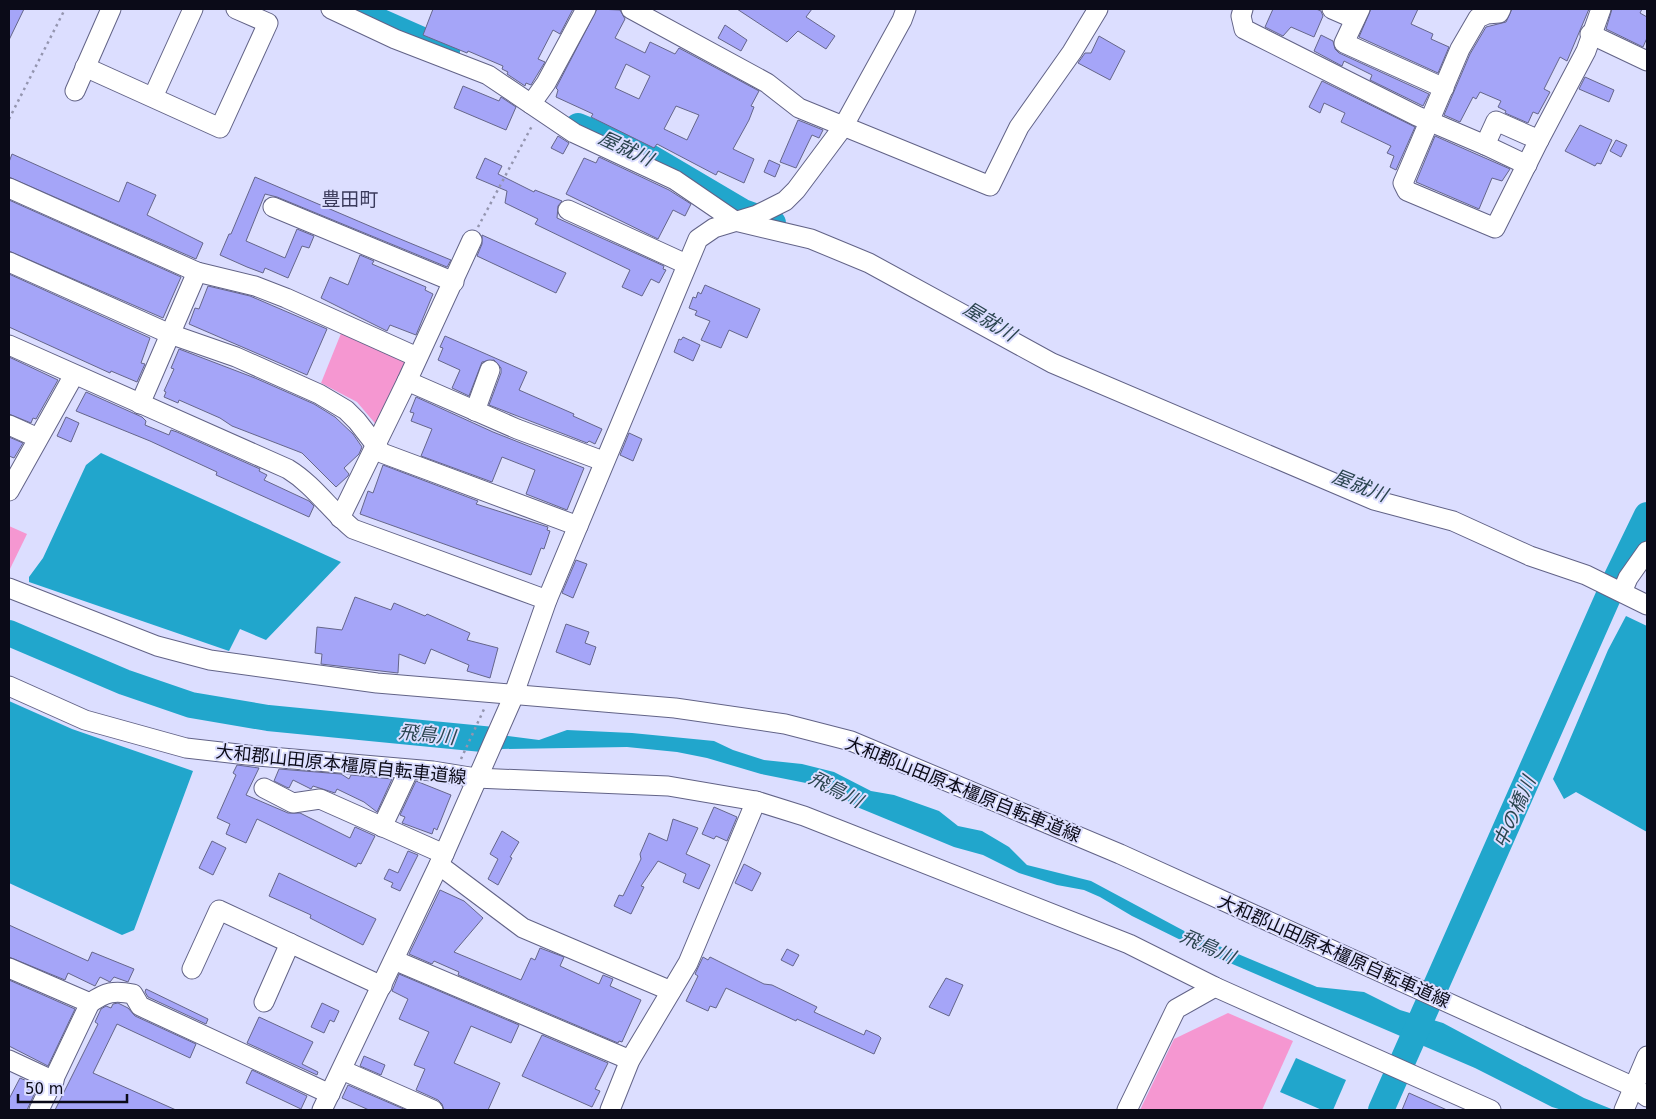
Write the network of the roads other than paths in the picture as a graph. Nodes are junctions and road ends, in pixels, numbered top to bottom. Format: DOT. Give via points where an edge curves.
graph roads {
  1 [pos="111,9"];
  2 [pos="193,9"];
  3 [pos="236,9"];
  4 [pos="331,9"];
  5 [pos="586,9"];
  6 [pos="630,9"];
  7 [pos="906,9"];
  8 [pos="1098,9"];
  9 [pos="1243,9"];
  10 [pos="1332,9"];
  11 [pos="1501,9"];
  12 [pos="1601,9"];
  13 [pos="1357,14"];
  14 [pos="1590,34"];
  15 [pos="1647,61"];
  16 [pos="85,67"];
  17 [pos="1444,88"];
  18 [pos="75,91"];
  19 [pos="153,98"];
  20 [pos="536,103"];
  21 [pos="1429,120"];
  22 [pos="843,127"];
  23 [pos="1539,140"];
  24 [pos="1486,145"];
  25 [pos="1527,165"];
  26 [pos="9,188"];
  27 [pos="273,207"];
  28 [pos="568,210"];
  29 [pos="747,218"];
  30 [pos="472,240"];
  31 [pos="9,262"];
  32 [pos="686,264"];
  33 [pos="197,272"];
  34 [pos="454,282"];
  35 [pos="170,334"];
  36 [pos="9,345"];
  37 [pos="417,357"];
  38 [pos="490,370"];
  39 [pos="74,375"];
  40 [pos="407,381"];
  41 [pos="140,404"];
  42 [pos="475,411"];
  43 [pos="9,425"];
  44 [pos="38,438"];
  45 [pos="375,445"];
  46 [pos="604,461"];
  47 [pos="9,491"];
  48 [pos="340,518"];
  49 [pos="578,526"];
  50 [pos="1647,551"];
  51 [pos="1625,585"];
  52 [pos="9,588"];
  53 [pos="547,600"];
  54 [pos="1647,605"];
  55 [pos="9,686"];
  56 [pos="512,698"];
  57 [pos="479,773"];
  58 [pos="406,776"];
  59 [pos="264,788"];
  60 [pos="756,801"];
  61 [pos="382,827"];
  62 [pos="442,859"];
  63 [pos="290,943"];
  64 [pos="394,960"];
  65 [pos="9,968"];
  66 [pos="192,969"];
  67 [pos="382,986"];
  68 [pos="1215,987"];
  69 [pos="671,991"];
  70 [pos="264,1002"];
  71 [pos="90,1004"];
  72 [pos="1647,1056"];
  73 [pos="9,1060"];
  74 [pos="630,1060"];
  75 [pos="342,1070"];
  76 [pos="54,1080"];
  77 [pos="1634,1097"];
  78 [pos="326,1102"];
  79 [pos="39,1110"];
  80 [pos="433,1110"];
  81 [pos="610,1110"];
  82 [pos="1127,1110"];
  83 [pos="1490,1110"];
  1 -- 16 [label="street"];
  2 -- 19 [label="street"];
  3 -- 19 [label="street" via="268,23 220,128"];
  4 -- 20 [label="street" via="488,76"];
  5 -- 20 [label="street"];
  6 -- 22 [label="street" via="767,83 799,108"];
  7 -- 22 [label="street"];
  8 -- 22 [label="street" via="1019,127 990,186"];
  9 -- 21 [label="street" via="1244,29"];
  10 -- 13 [label="street"];
  11 -- 17 [label="street" via="1499,13 1478,18 1460,48"];
  12 -- 14 [label="street"];
  13 -- 17 [label="street" via="1344,43"];
  14 -- 15 [label="street"];
  14 -- 23 [label="street" via="1586,51"];
  16 -- 18 [label="street"];
  16 -- 19 [label="street"];
  17 -- 21 [label="street"];
  20 -- 29 [label="street" via="574,133"];
  21 -- 24 [label="street"];
  21 -- 25 [label="street" via="1402,183 1407,191 1495,228"];
  22 -- 29 [label="street" via="796,190 785,200"];
  23 -- 24 [label="street" via="1496,121"];
  23 -- 25 [label="street"];
  24 -- 25 [label="street"];
  26 -- 33 [label="street"];
  27 -- 34 [label="street"];
  28 -- 32 [label="street"];
  29 -- 32 [label="street" via="714,228 698,239"];
  29 -- 51 [label="street" via="861,260 1052,363 1374,500 1453,521 1530,556"];
  30 -- 34 [label="street"];
  31 -- 35 [label="street"];
  32 -- 46 [label="street"];
  33 -- 35 [label="street"];
  33 -- 37 [label="street" via="255,286"];
  34 -- 37 [label="street"];
  35 -- 41 [label="street"];
  35 -- 45 [label="street" via="236,357 333,401 357,421"];
  36 -- 39 [label="street"];
  37 -- 40 [label="street"];
  38 -- 42 [label="street"];
  39 -- 41 [label="street"];
  39 -- 44 [label="street"];
  40 -- 42 [label="street"];
  40 -- 45 [label="street"];
  41 -- 48 [label="street" via="288,469 319,494"];
  42 -- 46 [label="street"];
  43 -- 44 [label="street"];
  44 -- 47 [label="street"];
  45 -- 48 [label="street"];
  45 -- 49 [label="street" via="382,454"];
  46 -- 49 [label="street"];
  48 -- 53 [label="street" via="353,528"];
  49 -- 53 [label="street"];
  50 -- 51 [label="street"];
  51 -- 54 [label="street"];
  52 -- 56 [label="street" via="157,646 210,660"];
  53 -- 56 [label="street"];
  55 -- 57 [label="street, 大和郡山田原本橿原自転車道線" via="85,720 186,748"];
  56 -- 57 [label="street, 大和郡山田原本橿原自転車道線"];
  56 -- 77 [label="street, 大和郡山田原本橿原自転車道線" via="675,708 785,724 851,741 1129,858"];
  57 -- 60 [label="street" via="668,786"];
  57 -- 62 [label="street"];
  58 -- 61 [label="street"];
  59 -- 61 [label="street" via="293,803 320,799"];
  60 -- 68 [label="street" via="804,816 1129,944"];
  60 -- 69 [label="street" via="688,964"];
  61 -- 62 [label="street"];
  62 -- 64 [label="street"];
  62 -- 69 [label="street" via="523,928"];
  63 -- 66 [label="street" via="219,910"];
  63 -- 67 [label="street"];
  63 -- 70 [label="street"];
  64 -- 67 [label="street"];
  64 -- 74 [label="street"];
  65 -- 71 [label="street"];
  67 -- 75 [label="street"];
  68 -- 82 [label="street" via="1176,1009"];
  68 -- 83 [label="street"];
  69 -- 74 [label="street"];
  71 -- 76 [label="street"];
  71 -- 78 [label="street" via="105,992 117,990 133,994 140,1006"];
  72 -- 77 [label="street"];
  73 -- 76 [label="street"];
  74 -- 81 [label="street"];
  75 -- 78 [label="street"];
  75 -- 80 [label="street"];
  76 -- 79 [label="street"];
}
